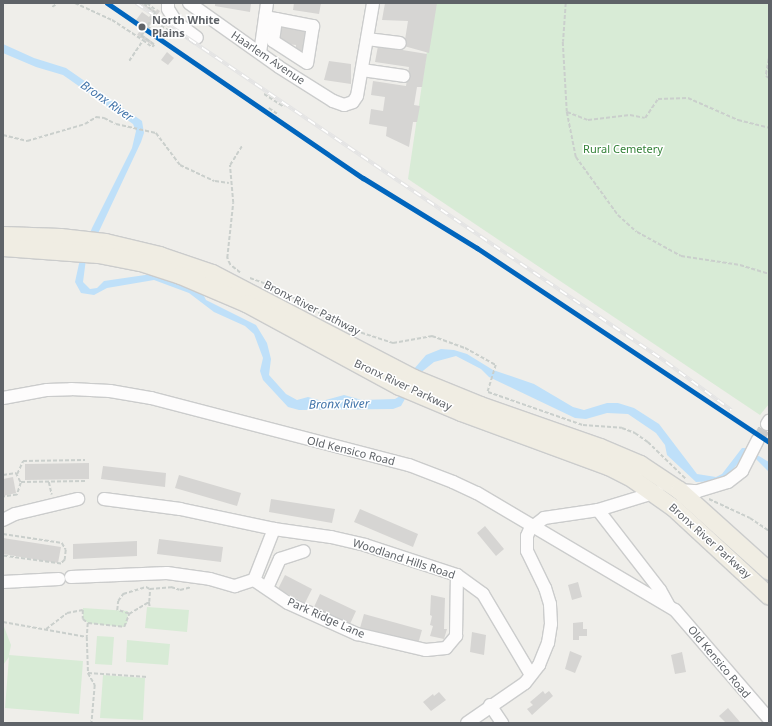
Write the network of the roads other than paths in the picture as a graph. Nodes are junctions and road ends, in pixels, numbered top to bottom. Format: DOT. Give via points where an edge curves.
graph roads {
  1 [pos="168,3"];
  2 [pos="189,3"];
  3 [pos="267,3"];
  4 [pos="373,3"];
  5 [pos="197,38"];
  6 [pos="367,39"];
  7 [pos="400,43"];
  8 [pos="260,53"];
  9 [pos="362,70"];
  10 [pos="404,76"];
  11 [pos="3,235"];
  12 [pos="76,245"];
  13 [pos="3,247"];
  14 [pos="420,388"];
  15 [pos="3,398"];
  16 [pos="756,444"];
  17 [pos="684,487"];
  18 [pos="653,492"];
  19 [pos="78,499"];
  20 [pos="104,500"];
  21 [pos="598,510"];
  22 [pos="3,520"];
  23 [pos="532,526"];
  24 [pos="274,529"];
  25 [pos="304,551"];
  26 [pos="264,556"];
  27 [pos="280,559"];
  28 [pos="769,571"];
  29 [pos="457,575"];
  30 [pos="254,580"];
  31 [pos="3,582"];
  32 [pos="267,588"];
  33 [pos="769,596"];
  34 [pos="669,606"];
  35 [pos="531,675"];
  36 [pos="490,705"];
  37 [pos="769,719"];
  38 [pos="467,723"];
  39 [pos="502,723"];
  1 -- 5 [label="street" via="168,9 176,22"];
  2 -- 8 [label="street, Haarlem Avenue"];
  3 -- 8 [label="street" via="270,18"];
  4 -- 6 [label="street"];
  6 -- 7 [label="street"];
  6 -- 9 [label="street"];
  8 -- 9 [label="street, Haarlem Avenue" via="333,101 350,104 357,96"];
  9 -- 10 [label="street"];
  11 -- 12 [label="highway, Bronx River Parkway"];
  12 -- 13 [label="highway, Bronx River Parkway"];
  12 -- 14 [label="highway, Bronx River Parkway" via="101,248 207,285"];
  14 -- 17 [label="highway, Bronx River Parkway" via="614,452"];
  14 -- 18 [label="highway, Bronx River Parkway" via="582,454 621,472"];
  15 -- 23 [label="street, Old Kensico Road" via="46,390 71,389 110,391 151,398 409,465 477,492"];
  16 -- 17 [label="street" via="737,476 728,482 698,491"];
  17 -- 18 [label="street"];
  17 -- 28 [label="highway, Bronx River Parkway"];
  18 -- 21 [label="street"];
  18 -- 33 [label="highway, Bronx River Parkway" via="697,526"];
  19 -- 22 [label="street" via="54,503"];
  20 -- 24 [label="street, Woodland Hills Road" via="180,509"];
  21 -- 23 [label="street" via="544,518"];
  21 -- 34 [label="street, Old Kensico Road" via="660,590"];
  23 -- 34 [label="street, Old Kensico Road"];
  23 -- 35 [label="street" via="526,536 526,548 548,596 551,617 546,649"];
  24 -- 26 [label="street"];
  24 -- 29 [label="street, Woodland Hills Road" via="365,545"];
  25 -- 27 [label="street"];
  26 -- 27 [label="street"];
  26 -- 30 [label="street"];
  27 -- 32 [label="street"];
  29 -- 32 [label="street, Park Ridge Lane" via="456,636 446,648 426,650 357,634 288,602"];
  29 -- 35 [label="street, Woodland Hills Road" via="483,594"];
  30 -- 31 [label="street" via="235,586 197,576 167,574"];
  30 -- 32 [label="street, Park Ridge Lane"];
  34 -- 37 [label="street, Old Kensico Road" via="680,614"];
  35 -- 36 [label="street" via="517,690"];
  36 -- 38 [label="street"];
  36 -- 39 [label="street"];
}
